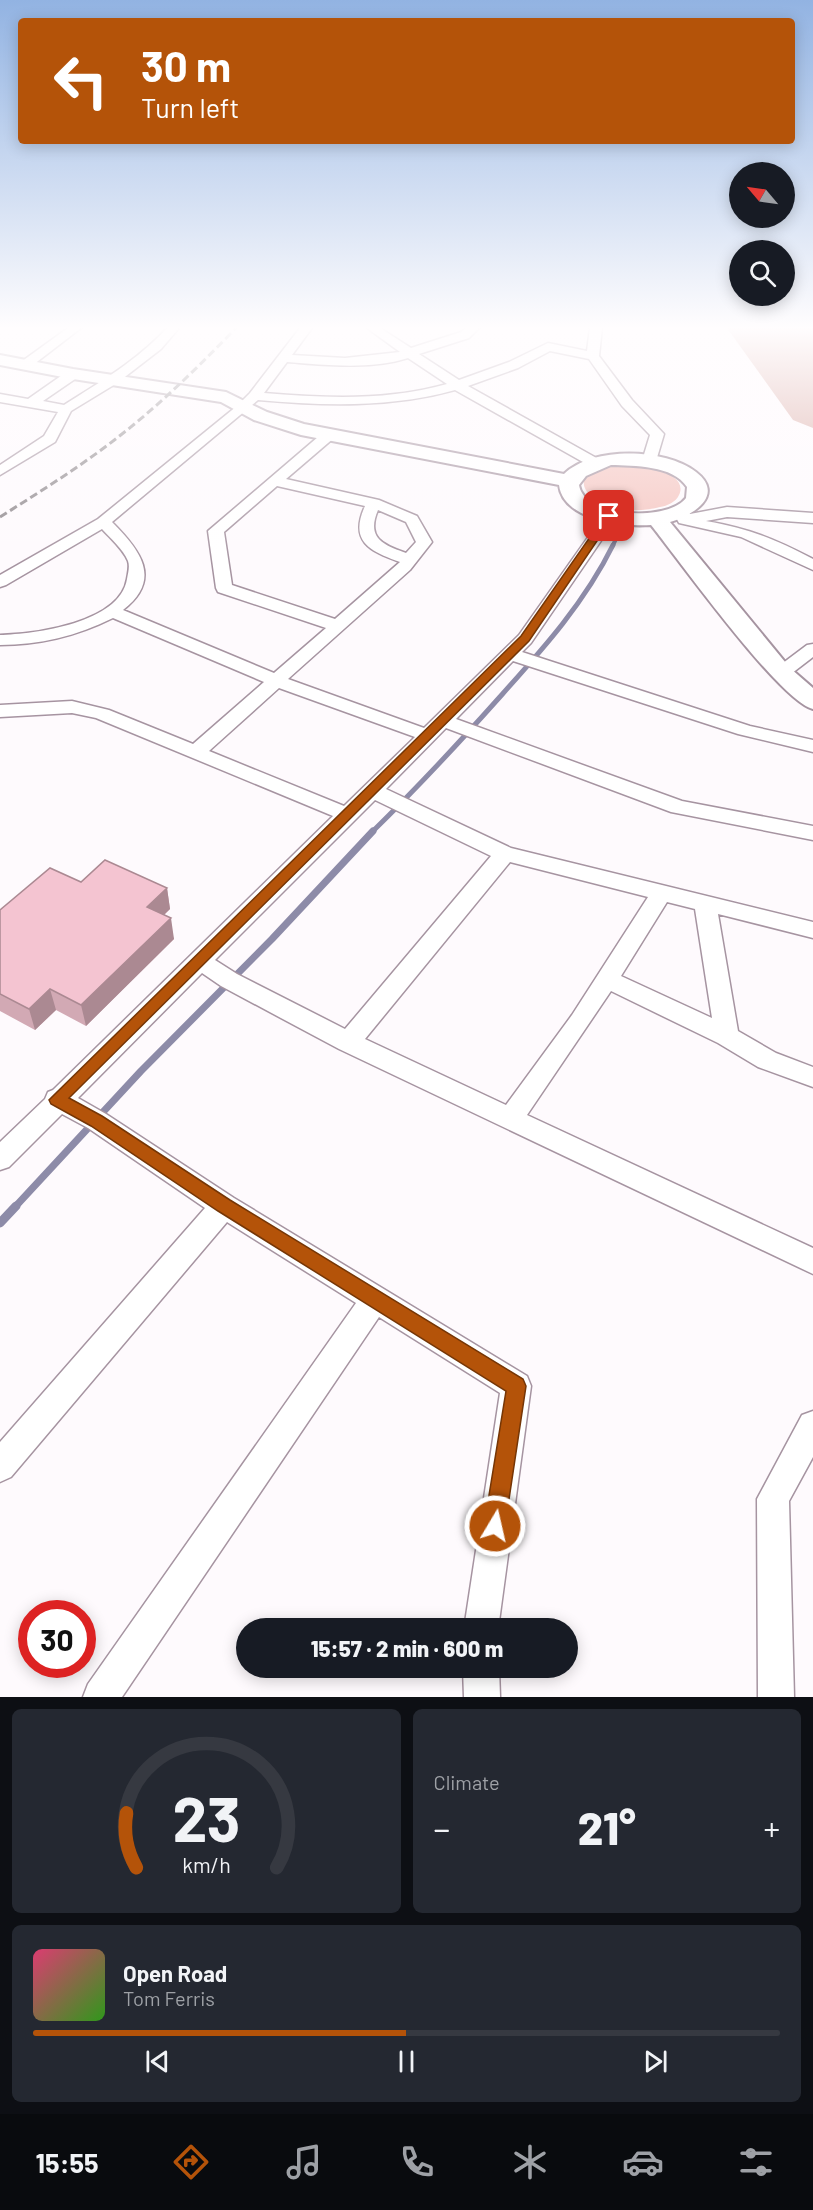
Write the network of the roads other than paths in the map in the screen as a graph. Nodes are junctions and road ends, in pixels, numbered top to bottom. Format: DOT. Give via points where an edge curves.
graph roads {
  1 [pos="55,407"];
  2 [pos="69,407"];
  3 [pos="244,407"];
  4 [pos="253,407"];
  5 [pos="496,407"];
  6 [pos="631,407"];
  7 [pos="66,409"];
  8 [pos="330,434"];
  9 [pos="649,461"];
  10 [pos="595,463"];
  11 [pos="0,471"];
  12 [pos="273,481"];
  13 [pos="569,481"];
  14 [pos="374,503"];
  15 [pos="609,516"];
  16 [pos="682,516"];
  17 [pos="813,518"];
  18 [pos="657,519"];
  19 [pos="103,522"];
  20 [pos="410,560"];
  21 [pos="813,565"];
  22 [pos="0,582"];
  23 [pos="112,612"];
  24 [pos="338,626"];
  25 [pos="0,640"];
  26 [pos="813,649"];
  27 [pos="509,654"];
  28 [pos="781,673"];
  29 [pos="276,681"];
  30 [pos="809,693"];
  31 [pos="0,711"];
  32 [pos="442,720"];
  33 [pos="427,735"];
  34 [pos="813,746"];
  35 [pos="196,752"];
  36 [pos="371,789"];
  37 [pos="346,814"];
  38 [pos="813,833"];
  39 [pos="505,854"];
  40 [pos="662,892"];
  41 [pos="705,902"];
  42 [pos="813,930"];
  43 [pos="200,961"];
  44 [pos="606,980"];
  45 [pos="727,1036"];
  46 [pos="348,1042"];
  47 [pos="813,1077"];
  48 [pos="57,1100"];
  49 [pos="511,1119"];
  50 [pos="0,1159"];
  51 [pos="224,1206"];
  52 [pos="813,1261"];
  53 [pos="375,1299"];
  54 [pos="813,1426"];
  55 [pos="0,1466"];
  56 [pos="483,1618"];
  57 [pos="482,1678"];
  58 [pos="101,1697"];
  59 [pos="482,1697"];
  60 [pos="776,1697"];
  1 -- 7 [label="street"];
  2 -- 7 [label="street"];
  3 -- 19 [label="street"];
  4 -- 8 [label="street" via="260,416"];
  5 -- 10 [label="street"];
  6 -- 9 [label="street" via="657,434"];
  7 -- 11 [label="street" via="50,439"];
  8 -- 12 [label="street"];
  8 -- 13 [label="street"];
  9 -- 10 [label="street"];
  9 -- 16 [label="street" via="676,469 694,483 696,499"];
  10 -- 13 [label="street" via="574,473"];
  12 -- 14 [label="street"];
  12 -- 24 [label="street" via="216,531 224,588"];
  13 -- 15 [label="street" via="569,491 577,501"];
  14 -- 20 [label="street" via="366,520 368,540 384,551"];
  14 -- 20 [label="street" via="412,519 424,542"];
  15 -- 18 [label="street"];
  15 -- 27 [label="street" via="525,639"];
  16 -- 17 [label="street" via="726,512"];
  16 -- 18 [label="street"];
  16 -- 21 [label="street" via="704,527 745,533"];
  18 -- 28 [label="street"];
  19 -- 22 [label="street"];
  19 -- 23 [label="street" via="137,564 134,589"];
  20 -- 24 [label="street"];
  23 -- 25 [label="street" via="71,632 22,641"];
  23 -- 29 [label="street"];
  24 -- 29 [label="street"];
  26 -- 28 [label="street"];
  27 -- 32 [label="street"];
  27 -- 34 [label="street" via="745,730"];
  28 -- 30 [label="street"];
  29 -- 33 [label="street"];
  29 -- 35 [label="street"];
  31 -- 35 [label="street" via="72,707 102,714"];
  32 -- 33 [label="street"];
  32 -- 38 [label="street" via="678,807"];
  33 -- 36 [label="street"];
  35 -- 37 [label="street"];
  36 -- 37 [label="street"];
  36 -- 39 [label="street"];
  37 -- 43 [label="street"];
  39 -- 40 [label="street"];
  39 -- 46 [label="street"];
  40 -- 41 [label="street"];
  40 -- 44 [label="street"];
  41 -- 42 [label="street"];
  41 -- 45 [label="street"];
  43 -- 46 [label="street"];
  43 -- 48 [label="street"];
  44 -- 45 [label="street"];
  44 -- 49 [label="street"];
  45 -- 47 [label="street" via="767,1060"];
  46 -- 49 [label="street"];
  48 -- 50 [label="street"];
  48 -- 51 [label="street" via="97,1121"];
  49 -- 52 [label="street"];
  51 -- 53 [label="street"];
  51 -- 55 [label="street"];
  53 -- 56 [label="street" via="516,1386"];
  53 -- 58 [label="street"];
  54 -- 60 [label="street" via="773,1499"];
  57 -- 59 [label="street"];
}
